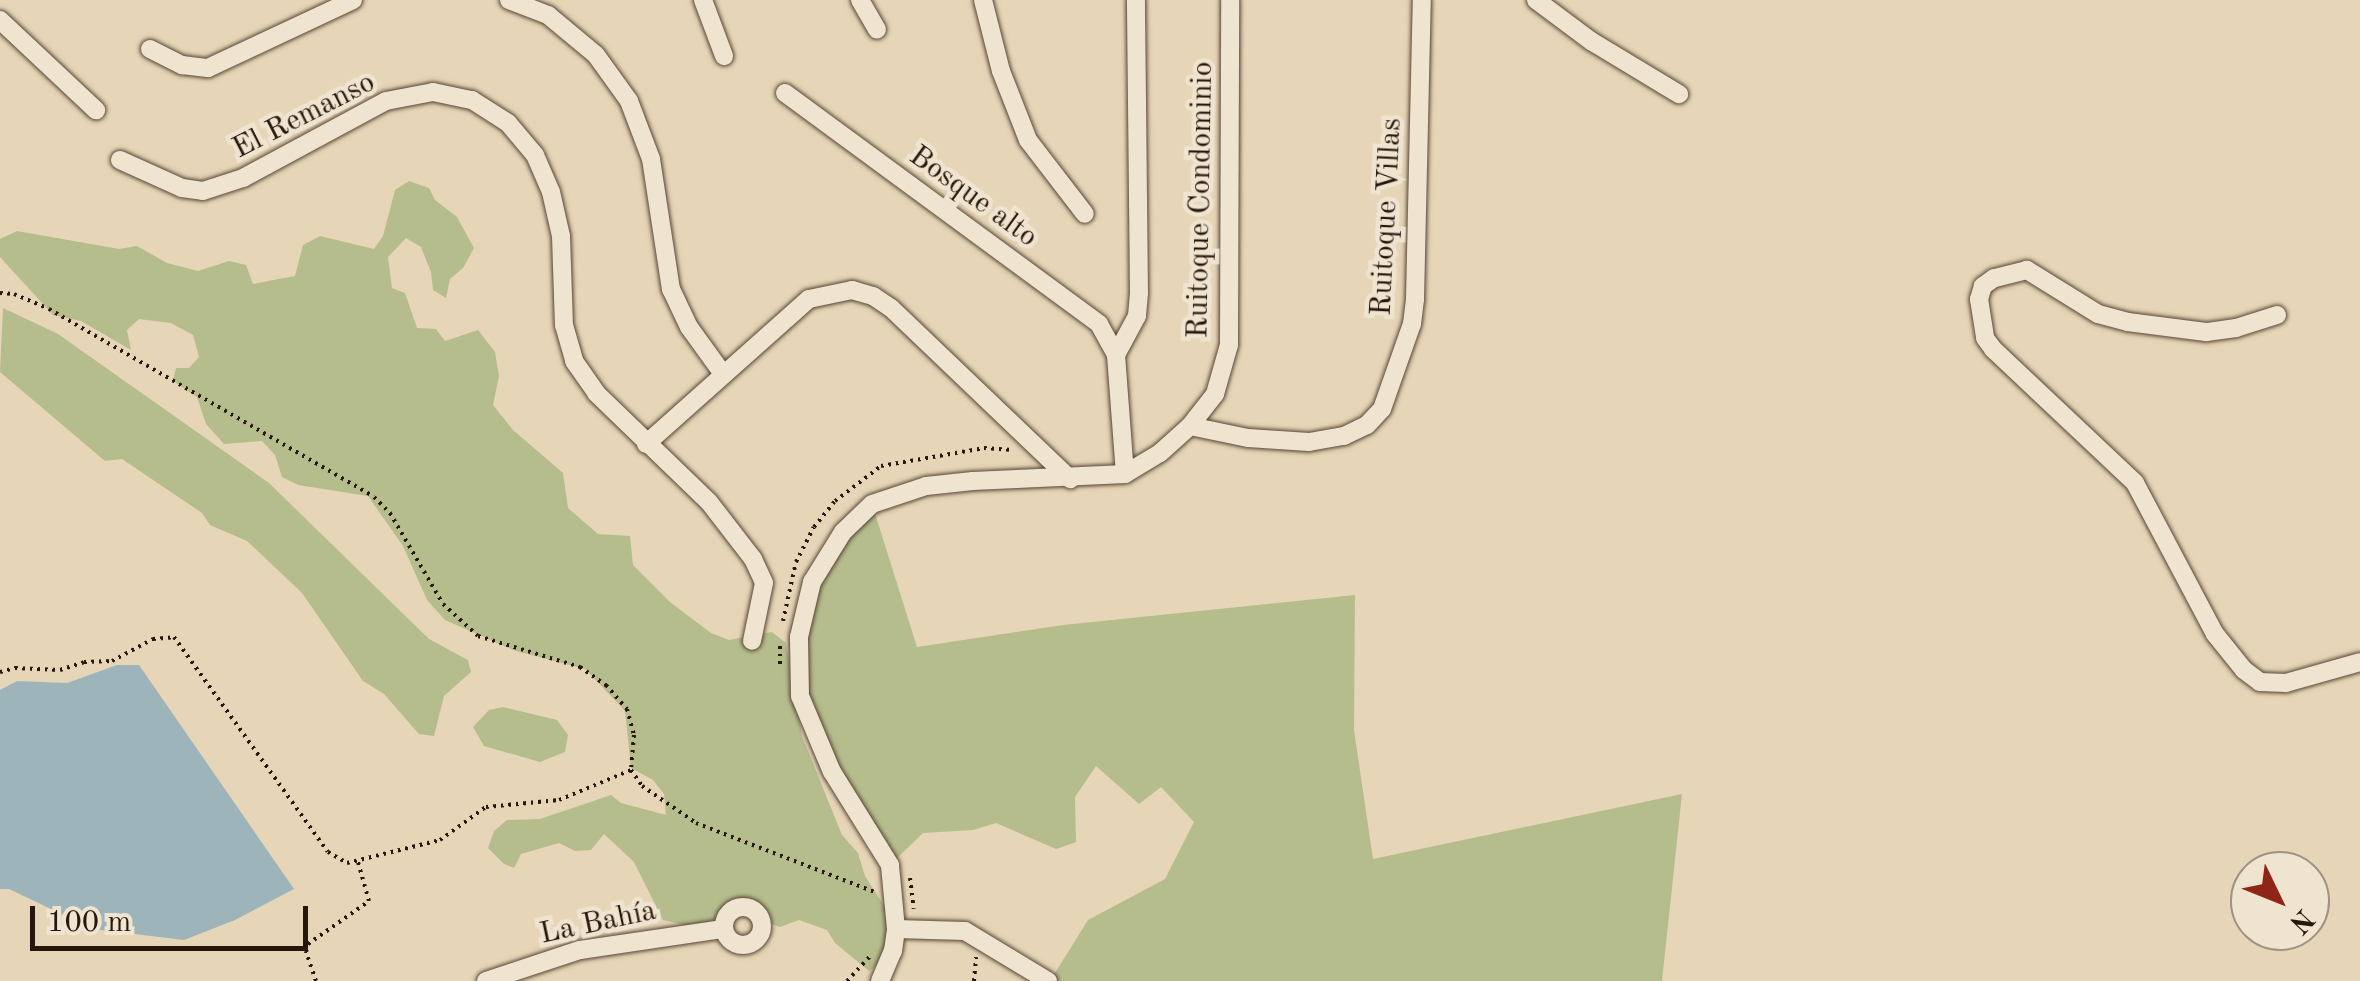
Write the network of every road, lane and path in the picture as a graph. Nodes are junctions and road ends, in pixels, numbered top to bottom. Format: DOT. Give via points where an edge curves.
graph roads {
  1 [pos="353,0"];
  2 [pos="509,0"];
  3 [pos="703,0"];
  4 [pos="860,0"];
  5 [pos="982,0"];
  6 [pos="1136,0"];
  7 [pos="1230,0"];
  8 [pos="1422,0"];
  9 [pos="1536,0"];
  10 [pos="0,20"];
  11 [pos="877,29"];
  12 [pos="150,48"];
  13 [pos="724,56"];
  14 [pos="785,93"];
  15 [pos="1679,94"];
  16 [pos="96,110"];
  17 [pos="120,160"];
  18 [pos="1085,214"];
  19 [pos="0,293"];
  20 [pos="2278,315"];
  21 [pos="1116,356"];
  22 [pos="723,374"];
  23 [pos="1190,426"];
  24 [pos="646,444"];
  25 [pos="1044,453"];
  26 [pos="1125,474"];
  27 [pos="1070,479"];
  28 [pos="782,627"];
  29 [pos="752,641"];
  30 [pos="780,644"];
  31 [pos="2360,662"];
  32 [pos="0,672"];
  33 [pos="782,676"];
  34 [pos="630,770"];
  35 [pos="358,862"];
  36 [pos="874,876"];
  37 [pos="910,876"];
  38 [pos="905,928"];
  39 [pos="723,929"];
  40 [pos="874,946"];
  41 [pos="316,981"];
  42 [pos="486,981"];
  43 [pos="848,981"];
  44 [pos="880,981"];
  45 [pos="1048,981"];
  1 -- 12 [label="street" via="208,68 182,65"];
  2 -- 22 [label="street" via="548,15 596,54 629,101 651,159 670,288"];
  3 -- 13 [label="street"];
  4 -- 11 [label="street"];
  5 -- 18 [label="street, Bosque alto" via="1028,140"];
  6 -- 21 [label="street" via="1139,293 1137,316"];
  7 -- 23 [label="street, Ruitoque Condominio" via="1229,346 1214,394"];
  8 -- 23 [label="street, Ruitoque Villas" via="1415,299 1382,409 1344,436 1309,442"];
  9 -- 15 [label="street"];
  10 -- 16 [label="street"];
  14 -- 21 [label="street, Bosque alto" via="1099,324"];
  17 -- 24 [label="street, El Remanso" via="182,188 213,189 386,101 432,92 472,100 508,123 536,154 552,192 564,325 574,361"];
  19 -- 34 [label="path" via="49,308 374,496 444,604 478,636 580,667 606,685 627,709 634,734"];
  20 -- 31 [label="street" via="2206,332 2128,322 2098,314 2027,270 1994,278 1978,299 1992,350 2134,483 2216,634 2244,670 2260,682 2286,682"];
  21 -- 26 [label="street"];
  22 -- 24 [label="street"];
  22 -- 25 [label="street" via="809,298 852,290 891,308"];
  23 -- 26 [label="street, Ruitoque Condominio"];
  24 -- 29 [label="street, El Remanso" via="709,502 753,559 764,584"];
  25 -- 27 [label="street"];
  25 -- 28 [label="path" via="984,448 881,466 814,527 796,562"];
  26 -- 27 [label="street, Ruitoque Condominio"];
  27 -- 38 [label="street, Ruitoque Condominio" via="926,486 872,504 842,532 812,582 800,637 800,696 832,772 890,864"];
  30 -- 33 [label="path"];
  32 -- 35 [label="path" via="112,661 153,639 174,636 328,852 336,860"];
  34 -- 35 [label="path" via="559,800 486,807 440,840"];
  34 -- 36 [label="path" via="696,823 880,894"];
  35 -- 41 [label="path" via="369,901 308,944"];
  37 -- 38 [label="path"];
  38 -- 44 [label="street, Ruitoque Condominio"];
  38 -- 45 [label="street" via="965,930"];
  39 -- 42 [label="street, La Bahía" via="580,950"];
  40 -- 43 [label="path"];
}
